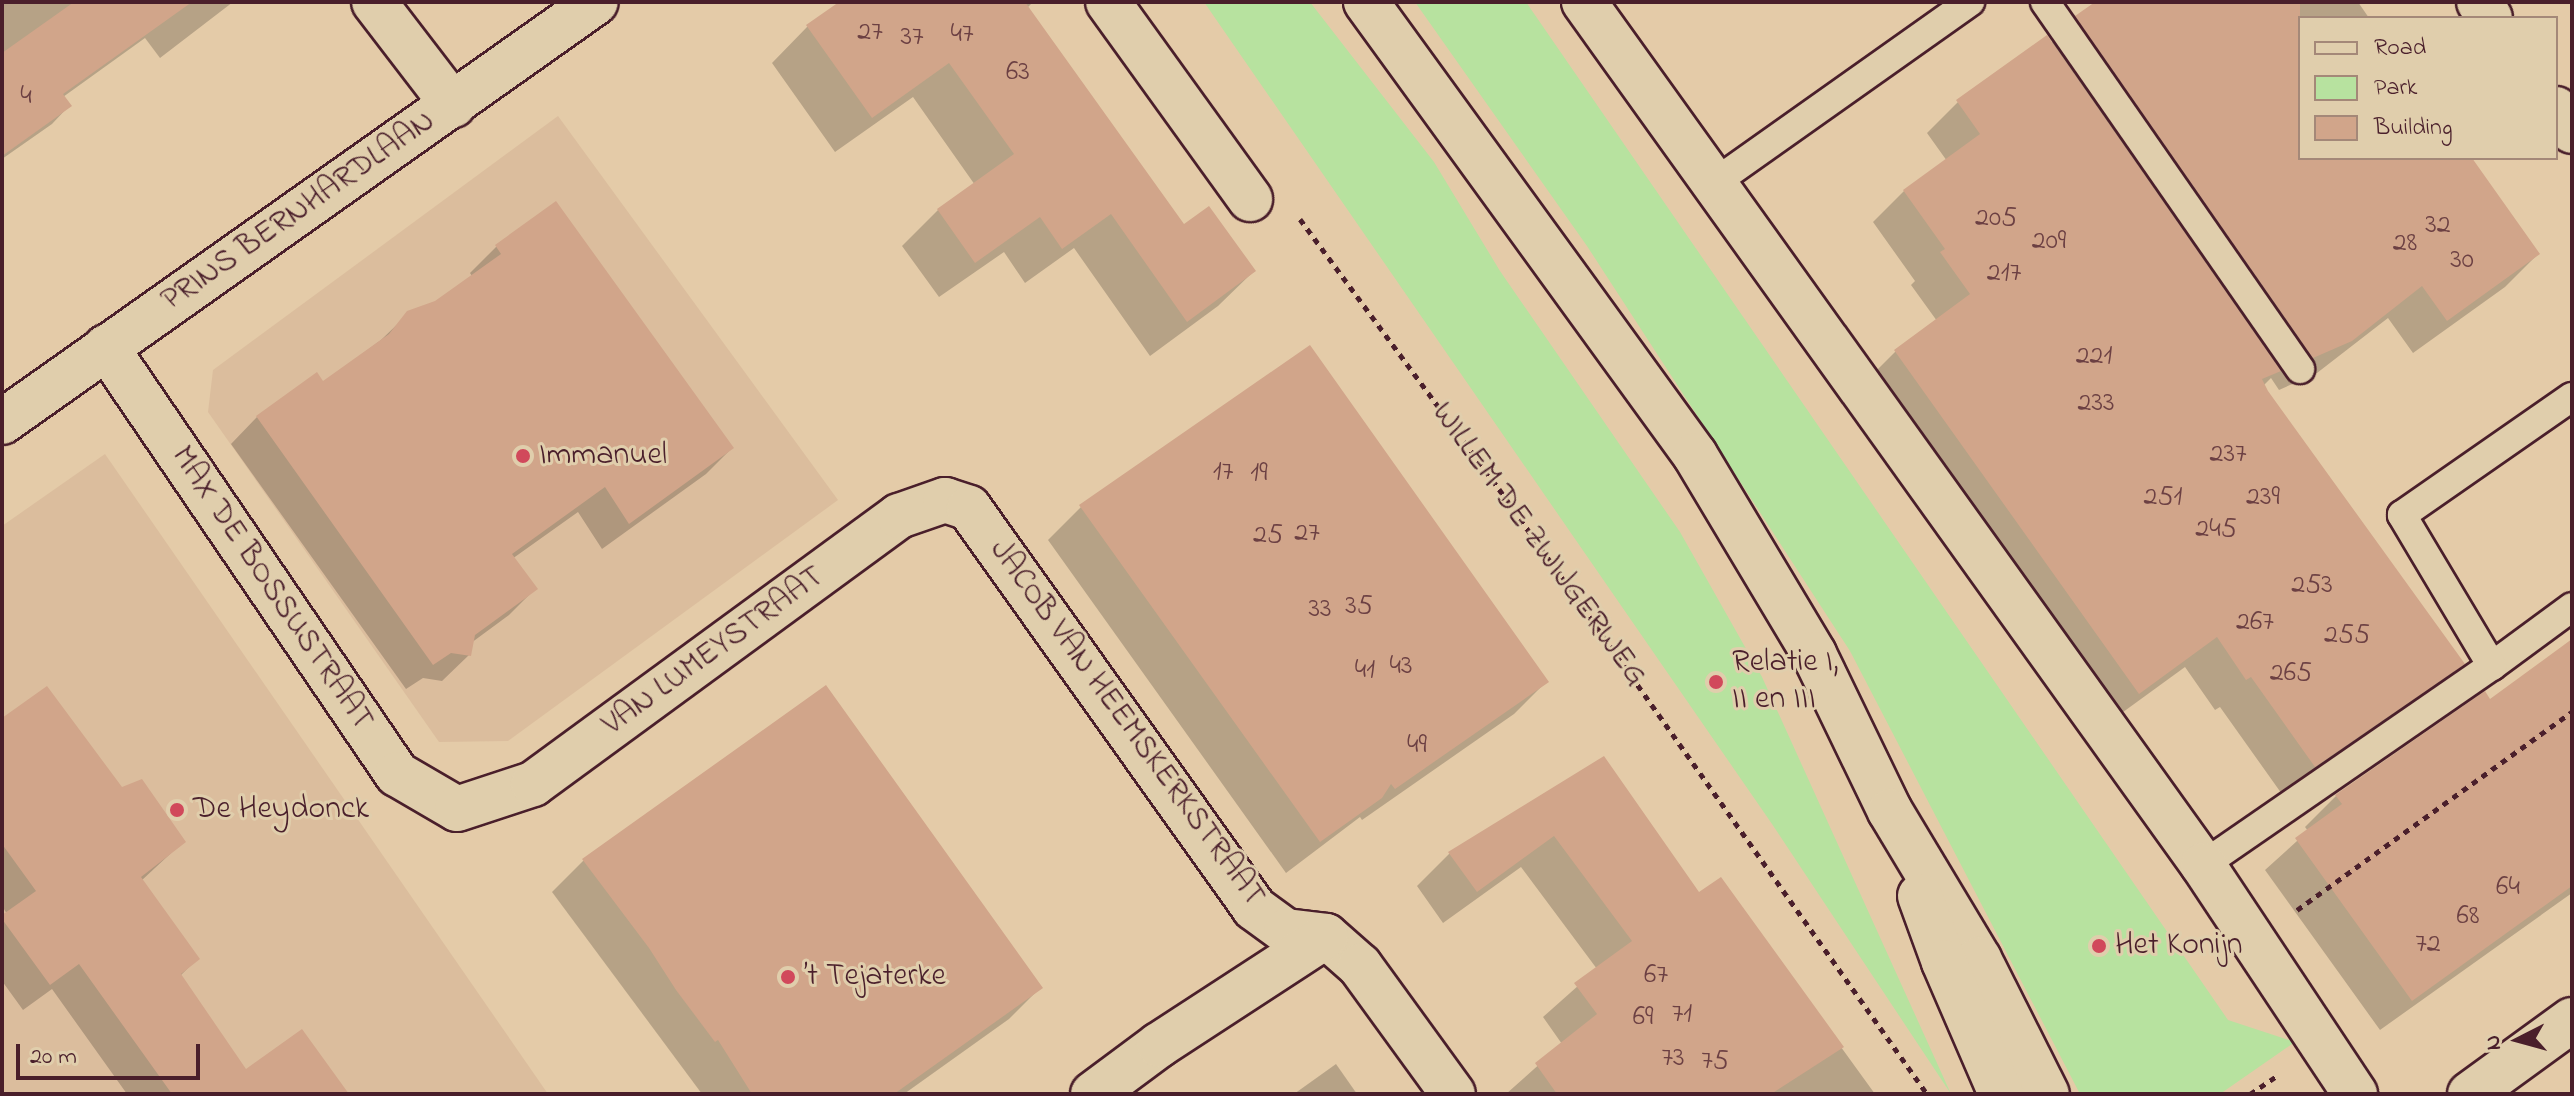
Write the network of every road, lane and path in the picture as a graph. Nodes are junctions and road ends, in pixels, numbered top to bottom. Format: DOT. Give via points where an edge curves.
graph roads {
  1 [pos="374,2"];
  2 [pos="596,2"];
  3 [pos="1108,2"];
  4 [pos="1366,2"];
  5 [pos="1584,2"];
  6 [pos="1970,2"];
  7 [pos="2045,2"];
  8 [pos="453,105"];
  9 [pos="2558,112"];
  10 [pos="2572,131"];
  11 [pos="1714,183"];
  12 [pos="1250,199"];
  13 [pos="1294,213"];
  14 [pos="106,347"];
  15 [pos="2300,369"];
  16 [pos="2572,397"];
  17 [pos="2,422"];
  18 [pos="969,508"];
  19 [pos="2572,607"];
  20 [pos="2492,666"];
  21 [pos="2572,712"];
  22 [pos="457,809"];
  23 [pos="1890,811"];
  24 [pos="2203,865"];
  25 [pos="1326,936"];
  26 [pos="2253,941"];
  27 [pos="2572,1020"];
  28 [pos="1093,1094"];
  29 [pos="1453,1094"];
  30 [pos="1927,1094"];
  31 [pos="2001,1094"];
  32 [pos="2047,1094"];
  33 [pos="2355,1094"];
  34 [pos="2470,1094"];
  1 -- 8 [label="street"];
  2 -- 8 [label="street, PRINS BERNHARDLAAN"];
  3 -- 12 [label="street"];
  4 -- 23 [label="street" via="1695,455 1814,654"];
  5 -- 11 [label="street"];
  6 -- 11 [label="lane"];
  7 -- 15 [label="lane"];
  8 -- 14 [label="street, PRINS BERNHARDLAAN"];
  9 -- 10 [label="street"];
  11 -- 24 [label="street"];
  13 -- 30 [label="path, WILLEM DE ZWIJGERWEG" via="1499,489"];
  14 -- 17 [label="street, PRINS BERNHARDLAAN"];
  14 -- 22 [label="street, MAX DE BOSSUSTRAAT" via="397,774"];
  16 -- 20 [label="lane" via="2402,515"];
  18 -- 22 [label="street, VAN LUMEYSTRAAT" via="945,500 899,516 533,784"];
  18 -- 25 [label="street, JACOB VAN HEEMSKERKSTRAAT" via="1254,908 1286,931"];
  19 -- 20 [label="lane"];
  20 -- 24 [label="lane"];
  21 -- 26 [label="path"];
  23 -- 31 [label="street" via="1944,962"];
  23 -- 32 [label="street" via="1979,959"];
  24 -- 26 [label="street"];
  25 -- 28 [label="street"];
  25 -- 29 [label="street" via="1360,966"];
  26 -- 33 [label="street"];
  27 -- 34 [label="street"];
}
